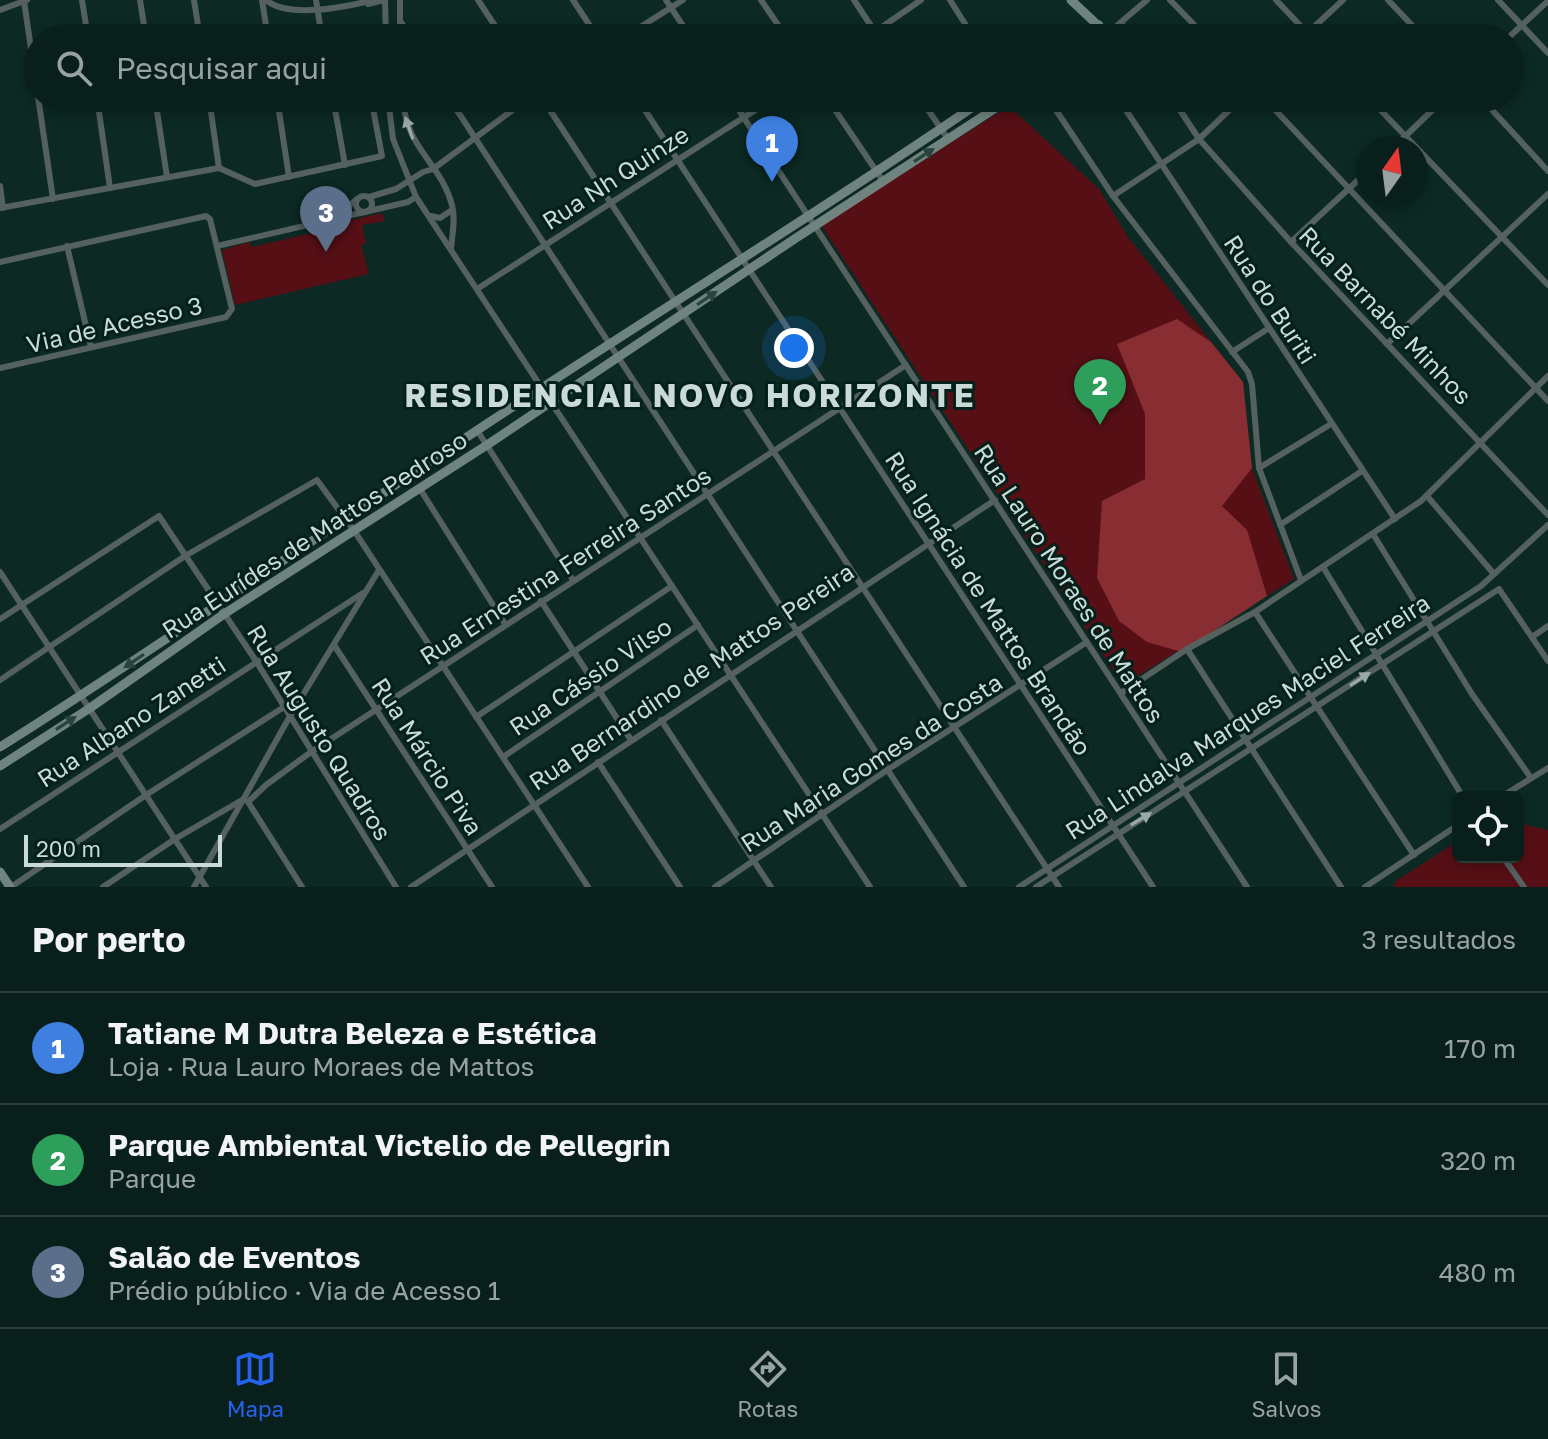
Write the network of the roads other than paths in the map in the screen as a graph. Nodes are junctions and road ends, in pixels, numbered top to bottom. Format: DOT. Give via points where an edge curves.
graph roads {
  1 [pos="82,0"];
  2 [pos="140,0"];
  3 [pos="194,0"];
  4 [pos="264,0"];
  5 [pos="316,0"];
  6 [pos="373,0"];
  7 [pos="385,0"];
  8 [pos="400,0"];
  9 [pos="478,0"];
  10 [pos="573,0"];
  11 [pos="666,0"];
  12 [pos="683,0"];
  13 [pos="761,0"];
  14 [pos="854,0"];
  15 [pos="921,0"];
  16 [pos="950,0"];
  17 [pos="1071,0"];
  18 [pos="1147,0"];
  19 [pos="1170,0"];
  20 [pos="1276,0"];
  21 [pos="1343,0"];
  22 [pos="1388,0"];
  23 [pos="1498,0"];
  24 [pos="25,1"];
  25 [pos="1548,1"];
  26 [pos="671,8"];
  27 [pos="0,10"];
  28 [pos="317,12"];
  29 [pos="399,19"];
  30 [pos="28,24"];
  31 [pos="86,24"];
  32 [pos="144,24"];
  33 [pos="198,24"];
  34 [pos="267,24"];
  35 [pos="319,24"];
  36 [pos="386,24"];
  37 [pos="399,24"];
  38 [pos="402,24"];
  39 [pos="494,24"];
  40 [pos="589,24"];
  41 [pos="645,24"];
  42 [pos="682,24"];
  43 [pos="777,24"];
  44 [pos="870,24"];
  45 [pos="891,24"];
  46 [pos="965,24"];
  47 [pos="1098,24"];
  48 [pos="1122,24"];
  49 [pos="1193,24"];
  50 [pos="1297,24"];
  51 [pos="1319,24"];
  52 [pos="1411,24"];
  53 [pos="1521,24"];
  54 [pos="1523,24"];
  55 [pos="1524,27"];
  56 [pos="1548,53"];
  57 [pos="41,112"];
  58 [pos="99,112"];
  59 [pos="157,112"];
  60 [pos="211,112"];
  61 [pos="279,112"];
  62 [pos="336,112"];
  63 [pos="374,112"];
  64 [pos="390,112"];
  65 [pos="406,112"];
  66 [pos="458,112"];
  67 [pos="510,112"];
  68 [pos="551,112"];
  69 [pos="646,112"];
  70 [pos="740,112"];
  71 [pos="753,112"];
  72 [pos="836,112"];
  73 [pos="929,112"];
  74 [pos="966,112"];
  75 [pos="989,112"];
  76 [pos="1057,112"];
  77 [pos="1127,112"];
  78 [pos="1181,112"];
  79 [pos="1227,112"];
  80 [pos="1277,112"];
  81 [pos="1383,112"];
  82 [pos="1431,112"];
  83 [pos="1494,112"];
  84 [pos="744,118"];
  85 [pos="941,129"];
  86 [pos="1406,136"];
  87 [pos="474,138"];
  88 [pos="948,139"];
  89 [pos="1199,139"];
  90 [pos="677,158"];
  91 [pos="1428,159"];
  92 [pos="345,165"];
  93 [pos="1163,165"];
  94 [pos="219,168"];
  95 [pos="433,169"];
  96 [pos="1548,171"];
  97 [pos="167,177"];
  98 [pos="289,177"];
  99 [pos="880,177"];
  100 [pos="1356,182"];
  101 [pos="409,183"];
  102 [pos="0,186"];
  103 [pos="110,188"];
  104 [pos="396,189"];
  105 [pos="1349,189"];
  106 [pos="1548,194"];
  107 [pos="1113,196"];
  108 [pos="369,197"];
  109 [pos="416,197"];
  110 [pos="358,198"];
  111 [pos="53,199"];
  112 [pos="610,202"];
  113 [pos="401,204"];
  114 [pos="2,208"];
  115 [pos="453,208"];
  116 [pos="367,211"];
  117 [pos="807,215"];
  118 [pos="431,216"];
  119 [pos="328,221"];
  120 [pos="815,226"];
  121 [pos="1503,236"];
  122 [pos="1291,242"];
  123 [pos="546,244"];
  124 [pos="67,246"];
  125 [pos="217,246"];
  126 [pos="451,249"];
  127 [pos="742,258"];
  128 [pos="0,262"];
  129 [pos="750,269"];
  130 [pos="1548,285"];
  131 [pos="477,289"];
  132 [pos="1444,291"];
  133 [pos="675,301"];
  134 [pos="685,313"];
  135 [pos="1269,328"];
  136 [pos="610,343"];
  137 [pos="1387,344"];
  138 [pos="91,347"];
  139 [pos="1232,352"];
  140 [pos="619,357"];
  141 [pos="906,365"];
  142 [pos="0,368"];
  143 [pos="1548,376"];
  144 [pos="542,388"];
  145 [pos="1535,388"];
  146 [pos="1548,401"];
  147 [pos="553,402"];
  148 [pos="841,407"];
  149 [pos="1331,424"];
  150 [pos="477,430"];
  151 [pos="1480,441"];
  152 [pos="487,445"];
  153 [pos="774,451"];
  154 [pos="1259,468"];
  155 [pos="1362,471"];
  156 [pos="420,489"];
  157 [pos="709,494"];
  158 [pos="1427,496"];
  159 [pos="995,500"];
  160 [pos="1548,515"];
  161 [pos="346,519"];
  162 [pos="1395,519"];
  163 [pos="1280,525"];
  164 [pos="1548,525"];
  165 [pos="355,532"];
  166 [pos="1373,534"];
  167 [pos="639,536"];
  168 [pos="928,543"];
  169 [pos="185,556"];
  170 [pos="1323,567"];
  171 [pos="379,570"];
  172 [pos="0,572"];
  173 [pos="1494,574"];
  174 [pos="573,580"];
  175 [pos="1301,580"];
  176 [pos="672,586"];
  177 [pos="862,586"];
  178 [pos="363,593"];
  179 [pos="541,601"];
  180 [pos="218,604"];
  181 [pos="22,605"];
  182 [pos="1255,612"];
  183 [pos="224,614"];
  184 [pos="0,619"];
  185 [pos="1427,620"];
  186 [pos="505,624"];
  187 [pos="698,625"];
  188 [pos="1548,626"];
  189 [pos="796,630"];
  190 [pos="1433,631"];
  191 [pos="1532,637"];
  192 [pos="1087,642"];
  193 [pos="334,645"];
  194 [pos="49,647"];
  195 [pos="1187,649"];
  196 [pos="575,653"];
  197 [pos="1376,654"];
  198 [pos="256,661"];
  199 [pos="1548,661"];
  200 [pos="1383,663"];
  201 [pos="442,665"];
  202 [pos="730,674"];
  203 [pos="0,680"];
  204 [pos="1021,685"];
  205 [pos="600,692"];
  206 [pos="1121,693"];
  207 [pos="82,695"];
  208 [pos="1310,698"];
  209 [pos="284,707"];
  210 [pos="1316,707"];
  211 [pos="90,708"];
  212 [pos="376,709"];
  213 [pos="290,716"];
  214 [pos="476,717"];
  215 [pos="661,720"];
  216 [pos="954,728"];
  217 [pos="631,740"];
  218 [pos="1246,740"];
  219 [pos="0,747"];
  220 [pos="1252,750"];
  221 [pos="117,751"];
  222 [pos="311,752"];
  223 [pos="503,757"];
  224 [pos="598,762"];
  225 [pos="0,766"];
  226 [pos="1548,768"];
  227 [pos="887,770"];
  228 [pos="1531,778"];
  229 [pos="1179,782"];
  230 [pos="1459,791"];
  231 [pos="1510,791"];
  232 [pos="1186,793"];
  233 [pos="146,795"];
  234 [pos="246,800"];
  235 [pos="534,805"];
  236 [pos="822,815"];
  237 [pos="1113,825"];
  238 [pos="0,829"];
  239 [pos="1452,829"];
  240 [pos="1118,833"];
  241 [pos="175,839"];
  242 [pos="467,849"];
  243 [pos="1414,855"];
  244 [pos="754,861"];
  245 [pos="1507,863"];
  246 [pos="1047,869"];
  247 [pos="0,872"];
  248 [pos="200,877"];
  249 [pos="1052,877"];
  250 [pos="10,887"];
  251 [pos="103,887"];
  252 [pos="194,887"];
  253 [pos="206,887"];
  254 [pos="302,887"];
  255 [pos="396,887"];
  256 [pos="411,887"];
  257 [pos="492,887"];
  258 [pos="588,887"];
  259 [pos="680,887"];
  260 [pos="715,887"];
  261 [pos="771,887"];
  262 [pos="870,887"];
  263 [pos="964,887"];
  264 [pos="1019,887"];
  265 [pos="1036,887"];
  266 [pos="1059,887"];
  267 [pos="1153,887"];
  268 [pos="1247,887"];
  269 [pos="1341,887"];
  270 [pos="1365,887"];
  271 [pos="1524,887"];
  1 -- 31 [label="street"];
  2 -- 32 [label="street"];
  3 -- 33 [label="street"];
  4 -- 28 [label="street" via="272,6"];
  4 -- 34 [label="street"];
  5 -- 28 [label="street"];
  6 -- 28 [label="street"];
  7 -- 28 [label="street"];
  7 -- 36 [label="street"];
  8 -- 29 [label="street"];
  9 -- 39 [label="street"];
  10 -- 40 [label="street"];
  11 -- 26 [label="street"];
  12 -- 26 [label="street"];
  13 -- 43 [label="street"];
  14 -- 44 [label="street"];
  15 -- 45 [label="street"];
  16 -- 46 [label="street"];
  17 -- 47 [label="street"];
  18 -- 48 [label="street"];
  19 -- 49 [label="street"];
  20 -- 50 [label="street"];
  21 -- 51 [label="street"];
  22 -- 52 [label="street"];
  23 -- 53 [label="street"];
  24 -- 27 [label="street"];
  24 -- 30 [label="street"];
  25 -- 54 [label="street"];
  26 -- 41 [label="street"];
  26 -- 42 [label="street"];
  28 -- 35 [label="street"];
  29 -- 37 [label="street"];
  29 -- 38 [label="street"];
  55 -- 56 [label="street"];
  57 -- 111 [label="street"];
  58 -- 103 [label="street"];
  59 -- 97 [label="street"];
  60 -- 94 [label="street"];
  61 -- 98 [label="street"];
  62 -- 92 [label="street"];
  63 -- 92 [label="street" via="382,156"];
  64 -- 101 [label="street"];
  95 -- 65 [label="street, one-way" via="410,135"];
  66 -- 87 [label="street"];
  67 -- 87 [label="street"];
  68 -- 112 [label="street"];
  69 -- 90 [label="street, Rua Ignácia de Mattos Brandão"];
  70 -- 84 [label="street, Rua Lauro Moraes de Mattos"];
  71 -- 84 [label="street, Rua Nh Quinze"];
  72 -- 99 [label="street"];
  73 -- 85 [label="street"];
  74 -- 85 [label="street, Rua Eurídes de Mattos Pedroso"];
  75 -- 88 [label="street, Rua Eurídes de Mattos Pedroso"];
  76 -- 107 [label="street"];
  77 -- 93 [label="street, Rua do Buriti"];
  78 -- 89 [label="street, Rua Barnabé Minhos"];
  79 -- 89 [label="street"];
  80 -- 105 [label="street"];
  81 -- 86 [label="street"];
  82 -- 86 [label="street"];
  83 -- 96 [label="street"];
  84 -- 90 [label="street, Rua Nh Quinze"];
  84 -- 117 [label="street, Rua Lauro Moraes de Mattos"];
  85 -- 88 [label="street"];
  85 -- 99 [label="street, Rua Eurídes de Mattos Pedroso"];
  87 -- 95 [label="street"];
  87 -- 123 [label="street"];
  99 -- 88 [label="street, Rua Eurídes de Mattos Pedroso, one-way"];
  89 -- 93 [label="street"];
  89 -- 122 [label="street, Rua Barnabé Minhos"];
  90 -- 112 [label="street, Rua Nh Quinze"];
  90 -- 127 [label="street, Rua Ignácia de Mattos Brandão"];
  91 -- 121 [label="street"];
  92 -- 98 [label="street"];
  93 -- 107 [label="street"];
  93 -- 135 [label="street, Rua do Buriti"];
  94 -- 97 [label="street"];
  94 -- 98 [label="street" via="255,184"];
  95 -- 101 [label="street"];
  95 -- 115 [label="street"];
  97 -- 103 [label="street"];
  99 -- 117 [label="street, Rua Eurídes de Mattos Pedroso"];
  99 -- 120 [label="street, Rua Eurídes de Mattos Pedroso"];
  100 -- 105 [label="street"];
  101 -- 104 [label="street"];
  101 -- 109 [label="street"];
  102 -- 114 [label="street"];
  103 -- 111 [label="street"];
  104 -- 108 [label="street"];
  104 -- 113 [label="street"];
  105 -- 122 [label="street"];
  105 -- 132 [label="street"];
  106 -- 121 [label="street"];
  107 -- 139 [label="street"];
  108 -- 110 [label="street"];
  108 -- 116 [label="street"];
  109 -- 113 [label="street"];
  109 -- 118 [label="street"];
  110 -- 116 [label="street" via="357,208"];
  110 -- 119 [label="street"];
  111 -- 114 [label="street"];
  112 -- 123 [label="street, Rua Nh Quinze"];
  112 -- 133 [label="street"];
  113 -- 116 [label="street"];
  115 -- 118 [label="street" via="445,216"];
  115 -- 126 [label="street"];
  116 -- 119 [label="street"];
  117 -- 120 [label="street, Rua Lauro Moraes de Mattos"];
  117 -- 127 [label="street, Rua Eurídes de Mattos Pedroso"];
  118 -- 126 [label="street"];
  119 -- 125 [label="street"];
  120 -- 129 [label="street, Rua Eurídes de Mattos Pedroso"];
  120 -- 141 [label="street, Rua Lauro Moraes de Mattos"];
  121 -- 130 [label="street"];
  121 -- 132 [label="street"];
  122 -- 137 [label="street, Rua Barnabé Minhos"];
  123 -- 131 [label="street, Rua Nh Quinze"];
  123 -- 136 [label="street"];
  124 -- 125 [label="street" via="206,216"];
  124 -- 128 [label="street"];
  124 -- 138 [label="street"];
  125 -- 138 [label="street, Via de Acesso 3" via="232,309 226,317"];
  126 -- 131 [label="street"];
  127 -- 129 [label="street, Rua Ignácia de Mattos Brandão"];
  127 -- 133 [label="street, Rua Eurídes de Mattos Pedroso"];
  134 -- 129 [label="street, Rua Eurídes de Mattos Pedroso, one-way"];
  129 -- 148 [label="street, Rua Ignácia de Mattos Brandão"];
  131 -- 144 [label="street"];
  132 -- 137 [label="street"];
  132 -- 145 [label="street"];
  133 -- 134 [label="street"];
  133 -- 136 [label="street, Rua Eurídes de Mattos Pedroso"];
  134 -- 140 [label="street, Rua Eurídes de Mattos Pedroso"];
  134 -- 153 [label="street"];
  135 -- 139 [label="street"];
  135 -- 149 [label="street, Rua do Buriti"];
  136 -- 140 [label="street"];
  136 -- 144 [label="street, Rua Eurídes de Mattos Pedroso"];
  137 -- 151 [label="street, Rua Barnabé Minhos"];
  138 -- 142 [label="street, Via de Acesso 3"];
  139 -- 154 [label="street" via="1252,384"];
  140 -- 147 [label="street, Rua Eurídes de Mattos Pedroso"];
  140 -- 157 [label="street"];
  141 -- 148 [label="street, Rua Ernestina Ferreira Santos"];
  141 -- 159 [label="street, Rua Lauro Moraes de Mattos"];
  143 -- 145 [label="street"];
  144 -- 147 [label="street"];
  144 -- 150 [label="street, Rua Eurídes de Mattos Pedroso"];
  145 -- 146 [label="street"];
  145 -- 151 [label="street"];
  147 -- 152 [label="street, Rua Eurídes de Mattos Pedroso"];
  147 -- 167 [label="street"];
  148 -- 153 [label="street, Rua Ernestina Ferreira Santos"];
  148 -- 168 [label="street, Rua Ignácia de Mattos Brandão"];
  149 -- 154 [label="street"];
  149 -- 155 [label="street, Rua do Buriti"];
  150 -- 152 [label="street"];
  150 -- 161 [label="street, Rua Eurídes de Mattos Pedroso"];
  151 -- 158 [label="street"];
  151 -- 160 [label="street, Rua Barnabé Minhos"];
  152 -- 156 [label="street, Rua Eurídes de Mattos Pedroso"];
  152 -- 174 [label="street"];
  153 -- 157 [label="street, Rua Ernestina Ferreira Santos"];
  153 -- 177 [label="street"];
  154 -- 163 [label="street"];
  155 -- 162 [label="street, Rua do Buriti"];
  155 -- 163 [label="street"];
  156 -- 165 [label="street, Rua Eurídes de Mattos Pedroso"];
  156 -- 186 [label="street"];
  157 -- 167 [label="street, Rua Ernestina Ferreira Santos"];
  157 -- 189 [label="street"];
  158 -- 162 [label="street"];
  158 -- 173 [label="street"];
  159 -- 168 [label="street, Rua Bernardino de Mattos Pereira"];
  159 -- 192 [label="street, Rua Lauro Moraes de Mattos"];
  161 -- 165 [label="street"];
  161 -- 169 [label="street" via="317,480"];
  161 -- 180 [label="street, Rua Eurídes de Mattos Pedroso"];
  162 -- 166 [label="street"];
  163 -- 175 [label="street"];
  164 -- 173 [label="street, Rua Lindalva Marques Maciel Ferreira"];
  165 -- 171 [label="street"];
  165 -- 183 [label="street, Rua Eurídes de Mattos Pedroso"];
  166 -- 170 [label="street"];
  166 -- 185 [label="street"];
  167 -- 174 [label="street, Rua Ernestina Ferreira Santos"];
  167 -- 176 [label="street"];
  168 -- 177 [label="street, Rua Bernardino de Mattos Pereira"];
  168 -- 204 [label="street, Rua Ignácia de Mattos Brandão"];
  169 -- 180 [label="street, Rua Augusto Quadros"];
  169 -- 181 [label="street, Rua Augusto Quadros" via="159,516"];
  169 -- 194 [label="street"];
  170 -- 175 [label="street"];
  170 -- 197 [label="street"];
  171 -- 178 [label="street"];
  171 -- 201 [label="street"];
  172 -- 181 [label="street"];
  173 -- 185 [label="street, Rua Lindalva Marques Maciel Ferreira"];
  174 -- 179 [label="street, Rua Ernestina Ferreira Santos"];
  175 -- 182 [label="street"];
  176 -- 187 [label="street"];
  176 -- 196 [label="street"];
  177 -- 189 [label="street, Rua Bernardino de Mattos Pereira"];
  177 -- 216 [label="street"];
  178 -- 193 [label="street"];
  178 -- 198 [label="street, Rua Albano Zanetti"];
  179 -- 186 [label="street, Rua Ernestina Ferreira Santos"];
  179 -- 196 [label="street"];
  180 -- 183 [label="street, Rua Augusto Quadros"];
  180 -- 207 [label="street, Rua Eurídes de Mattos Pedroso, one-way"];
  181 -- 184 [label="street"];
  181 -- 194 [label="street"];
  182 -- 195 [label="street"];
  182 -- 208 [label="street"];
  183 -- 198 [label="street, Rua Augusto Quadros"];
  183 -- 211 [label="street, Rua Eurídes de Mattos Pedroso"];
  185 -- 190 [label="street"];
  185 -- 197 [label="street, Rua Lindalva Marques Maciel Ferreira"];
  186 -- 201 [label="street, Rua Ernestina Ferreira Santos"];
  187 -- 202 [label="street"];
  187 -- 205 [label="street, Rua Cássio Vilso"];
  188 -- 191 [label="street"];
  189 -- 202 [label="street, Rua Bernardino de Mattos Pereira"];
  189 -- 227 [label="street"];
  190 -- 191 [label="street, Rua Lindalva Marques Maciel Ferreira" via="1499,589"];
  190 -- 200 [label="street, Rua Lindalva Marques Maciel Ferreira"];
  190 -- 228 [label="street"];
  191 -- 199 [label="street"];
  192 -- 204 [label="street, Rua Maria Gomes da Costa"];
  192 -- 206 [label="street, Rua Lauro Moraes de Mattos"];
  193 -- 212 [label="street, Rua Márcio Piva"];
  193 -- 213 [label="street"];
  194 -- 203 [label="street"];
  194 -- 207 [label="street"];
  195 -- 206 [label="street"];
  195 -- 218 [label="street"];
  196 -- 205 [label="street"];
  196 -- 214 [label="street"];
  197 -- 200 [label="street"];
  197 -- 208 [label="street, Rua Lindalva Marques Maciel Ferreira"];
  198 -- 209 [label="street, Rua Augusto Quadros"];
  198 -- 221 [label="street, Rua Albano Zanetti"];
  210 -- 200 [label="street, Rua Lindalva Marques Maciel Ferreira, one-way"];
  200 -- 230 [label="street"];
  201 -- 212 [label="street, Rua Ernestina Ferreira Santos"];
  201 -- 214 [label="street"];
  202 -- 215 [label="street, Rua Bernardino de Mattos Pereira"];
  202 -- 236 [label="street"];
  204 -- 216 [label="street, Rua Maria Gomes da Costa"];
  204 -- 237 [label="street, Rua Ignácia de Mattos Brandão"];
  205 -- 217 [label="street"];
  205 -- 223 [label="street, Rua Cássio Vilso"];
  206 -- 229 [label="street, Rua Lauro Moraes de Mattos"];
  207 -- 211 [label="street"];
  207 -- 219 [label="street, Rua Eurídes de Mattos Pedroso"];
  208 -- 210 [label="street"];
  208 -- 218 [label="street, Rua Lindalva Marques Maciel Ferreira"];
  209 -- 213 [label="street, Rua Augusto Quadros"];
  209 -- 233 [label="street"];
  210 -- 220 [label="street, Rua Lindalva Marques Maciel Ferreira"];
  210 -- 243 [label="street"];
  211 -- 221 [label="street"];
  225 -- 211 [label="street, Rua Eurídes de Mattos Pedroso, one-way"];
  212 -- 222 [label="street, Rua Ernestina Ferreira Santos"];
  212 -- 242 [label="street, Rua Márcio Piva"];
  213 -- 222 [label="street, Rua Augusto Quadros"];
  213 -- 234 [label="street"];
  214 -- 223 [label="street"];
  215 -- 217 [label="street, Rua Bernardino de Mattos Pereira"];
  215 -- 244 [label="street"];
  216 -- 227 [label="street, Rua Maria Gomes da Costa"];
  216 -- 246 [label="street"];
  217 -- 224 [label="street, Rua Bernardino de Mattos Pereira"];
  218 -- 220 [label="street"];
  218 -- 229 [label="street, Rua Lindalva Marques Maciel Ferreira"];
  220 -- 232 [label="street, Rua Lindalva Marques Maciel Ferreira"];
  220 -- 269 [label="street"];
  221 -- 233 [label="street"];
  221 -- 238 [label="street, Rua Albano Zanetti"];
  222 -- 234 [label="street, Rua Ernestina Ferreira Santos"];
  222 -- 255 [label="street, Rua Augusto Quadros"];
  223 -- 235 [label="street"];
  224 -- 235 [label="street, Rua Bernardino de Mattos Pereira"];
  224 -- 259 [label="street"];
  226 -- 228 [label="street"];
  227 -- 236 [label="street, Rua Maria Gomes da Costa"];
  227 -- 263 [label="street"];
  228 -- 231 [label="street"];
  229 -- 232 [label="street, Rua Lauro Moraes de Mattos"];
  229 -- 237 [label="street, Rua Lindalva Marques Maciel Ferreira"];
  240 -- 232 [label="street, Rua Lindalva Marques Maciel Ferreira, one-way"];
  232 -- 268 [label="street, Rua Lauro Moraes de Mattos"];
  233 -- 241 [label="street"];
  233 -- 250 [label="street"];
  234 -- 241 [label="street"];
  234 -- 248 [label="street"];
  234 -- 254 [label="street"];
  235 -- 242 [label="street, Rua Bernardino de Mattos Pereira"];
  235 -- 258 [label="street"];
  236 -- 244 [label="street, Rua Maria Gomes da Costa"];
  236 -- 262 [label="street"];
  237 -- 240 [label="street, Rua Ignácia de Mattos Brandão"];
  237 -- 246 [label="street, Rua Lindalva Marques Maciel Ferreira"];
  239 -- 243 [label="street"];
  240 -- 249 [label="street, Rua Lindalva Marques Maciel Ferreira"];
  240 -- 267 [label="street, Rua Ignácia de Mattos Brandão"];
  241 -- 248 [label="street"];
  241 -- 251 [label="street"];
  242 -- 256 [label="street, Rua Bernardino de Mattos Pereira"];
  242 -- 257 [label="street, Rua Márcio Piva"];
  243 -- 270 [label="street"];
  244 -- 260 [label="street, Rua Maria Gomes da Costa"];
  244 -- 261 [label="street"];
  245 -- 271 [label="street"];
  246 -- 249 [label="street"];
  246 -- 264 [label="street, Rua Lindalva Marques Maciel Ferreira"];
  247 -- 250 [label="street"];
  248 -- 252 [label="street"];
  248 -- 253 [label="street"];
  249 -- 265 [label="street, Rua Lindalva Marques Maciel Ferreira"];
  249 -- 266 [label="street"];
}
